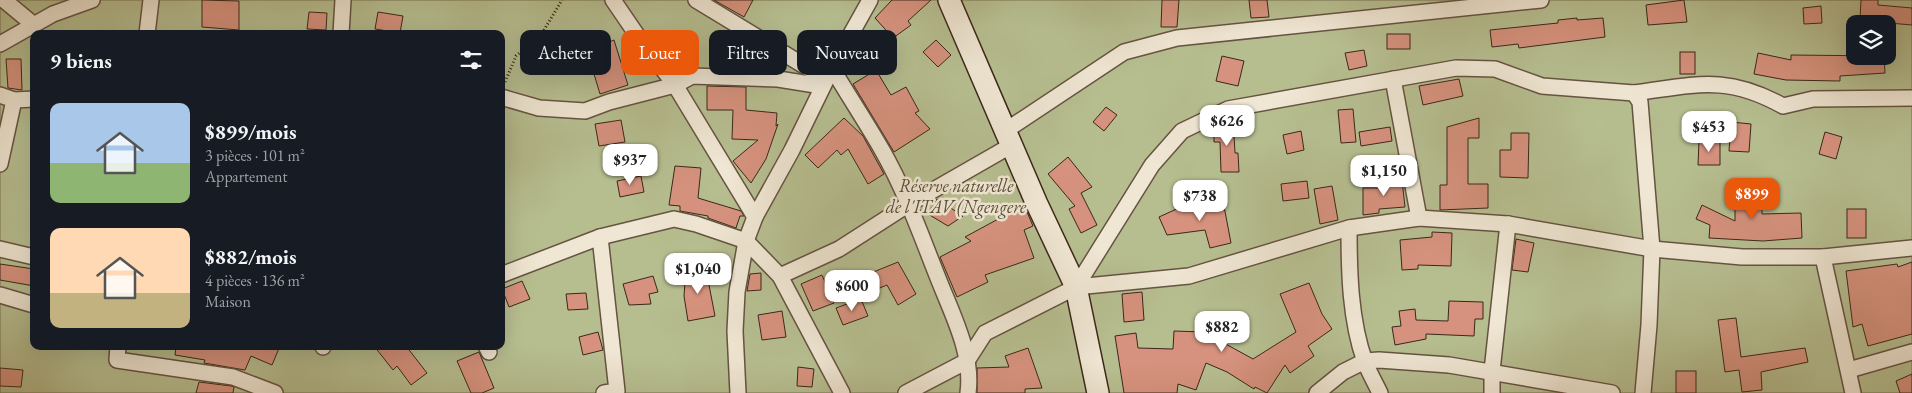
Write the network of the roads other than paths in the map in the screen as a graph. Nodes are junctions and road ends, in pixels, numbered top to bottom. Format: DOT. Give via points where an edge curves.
graph roads {
  1 [pos="4,0"];
  2 [pos="92,0"];
  3 [pos="151,0"];
  4 [pos="343,0"];
  5 [pos="613,0"];
  6 [pos="696,0"];
  7 [pos="870,0"];
  8 [pos="950,0"];
  9 [pos="1541,0"];
  10 [pos="34,25"];
  11 [pos="147,30"];
  12 [pos="341,30"];
  13 [pos="0,44"];
  14 [pos="827,78"];
  15 [pos="1394,79"];
  16 [pos="675,85"];
  17 [pos="505,91"];
  18 [pos="1634,93"];
  19 [pos="7,98"];
  20 [pos="1912,98"];
  21 [pos="30,99"];
  22 [pos="1009,138"];
  23 [pos="0,164"];
  24 [pos="909,204"];
  25 [pos="755,217"];
  26 [pos="1419,218"];
  27 [pos="1508,224"];
  28 [pos="1349,228"];
  29 [pos="600,237"];
  30 [pos="746,242"];
  31 [pos="1912,248"];
  32 [pos="0,249"];
  33 [pos="1652,249"];
  34 [pos="30,256"];
  35 [pos="1823,257"];
  36 [pos="505,273"];
  37 [pos="780,276"];
  38 [pos="1076,287"];
  39 [pos="0,294"];
  40 [pos="30,304"];
  41 [pos="118,350"];
  42 [pos="1912,352"];
  43 [pos="1365,361"];
  44 [pos="967,362"];
  45 [pos="1849,370"];
  46 [pos="1492,371"];
  47 [pos="275,393"];
  48 [pos="604,393"];
  49 [pos="738,393"];
  50 [pos="842,393"];
  51 [pos="906,393"];
  52 [pos="968,393"];
  53 [pos="1098,393"];
  54 [pos="1317,393"];
  55 [pos="1380,393"];
  56 [pos="1492,393"];
  57 [pos="1612,393"];
  58 [pos="1643,393"];
  59 [pos="1853,393"];
  1 -- 10 [label="street"];
  2 -- 10 [label="street" via="53,14"];
  3 -- 11 [label="street"];
  4 -- 12 [label="street"];
  5 -- 16 [label="street"];
  6 -- 14 [label="street"];
  7 -- 14 [label="street"];
  8 -- 22 [label="street"];
  9 -- 22 [label="street" via="1177,38 1124,52"];
  10 -- 13 [label="street"];
  14 -- 16 [label="street" via="692,76"];
  14 -- 24 [label="street" via="883,151"];
  14 -- 25 [label="street"];
  15 -- 18 [label="street" via="1456,68 1495,69 1542,86"];
  15 -- 26 [label="street"];
  15 -- 38 [label="street" via="1228,109 1182,131 1152,165"];
  16 -- 17 [label="street" via="585,111 539,108"];
  16 -- 25 [label="street"];
  18 -- 20 [label="street" via="1708,83 1758,92 1783,106 1813,98"];
  18 -- 33 [label="street" via="1640,102"];
  19 -- 21 [label="street"];
  19 -- 23 [label="street"];
  22 -- 24 [label="street"];
  22 -- 38 [label="street"];
  24 -- 37 [label="street" via="839,249"];
  24 -- 44 [label="street" via="958,329"];
  25 -- 30 [label="street"];
  26 -- 27 [label="street"];
  26 -- 28 [label="street"];
  27 -- 33 [label="street"];
  27 -- 46 [label="street"];
  28 -- 38 [label="street" via="1189,276"];
  28 -- 43 [label="street" via="1350,279"];
  29 -- 30 [label="street" via="674,219"];
  29 -- 36 [label="street"];
  29 -- 48 [label="street" via="618,390"];
  30 -- 37 [label="street"];
  30 -- 49 [label="street" via="735,321"];
  31 -- 35 [label="street"];
  32 -- 34 [label="street"];
  33 -- 35 [label="street" via="1742,257"];
  33 -- 58 [label="street"];
  35 -- 45 [label="street"];
  37 -- 50 [label="street"];
  38 -- 44 [label="street" via="985,333"];
  38 -- 53 [label="street"];
  39 -- 40 [label="street"];
  41 -- 47 [label="street" via="117,360 233,377"];
  42 -- 45 [label="street"];
  43 -- 46 [label="street" via="1449,365"];
  43 -- 54 [label="street" via="1343,372"];
  43 -- 55 [label="street"];
  44 -- 51 [label="street"];
  44 -- 52 [label="street"];
  45 -- 59 [label="street"];
  46 -- 56 [label="street"];
  46 -- 57 [label="street"];
}
